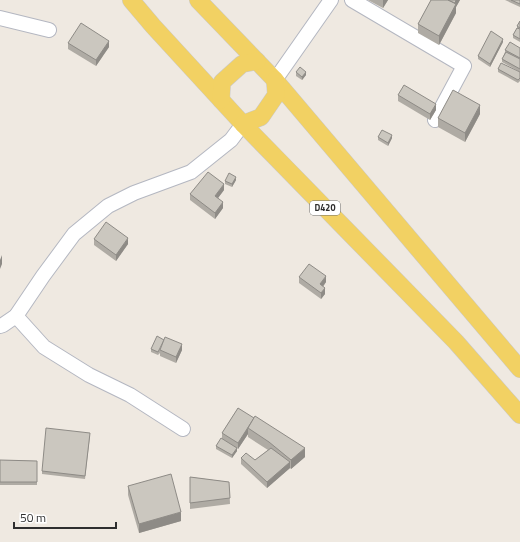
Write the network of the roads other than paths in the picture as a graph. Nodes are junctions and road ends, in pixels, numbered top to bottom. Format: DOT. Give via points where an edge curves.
graph roads {
  1 [pos="131,0"];
  2 [pos="198,0"];
  3 [pos="331,0"];
  4 [pos="352,0"];
  5 [pos="0,18"];
  6 [pos="49,30"];
  7 [pos="257,60"];
  8 [pos="276,80"];
  9 [pos="221,100"];
  10 [pos="435,120"];
  11 [pos="243,124"];
  12 [pos="16,316"];
  13 [pos="0,326"];
  14 [pos="520,369"];
  15 [pos="520,415"];
  16 [pos="183,429"];
  1 -- 9 [label="main road, D420"];
  2 -- 7 [label="main road"];
  3 -- 8 [label="street"];
  4 -- 10 [label="street" via="464,66"];
  5 -- 6 [label="street"];
  7 -- 8 [label="main road"];
  7 -- 9 [label="main road" via="242,64 222,82"];
  8 -- 11 [label="main road" via="276,95 261,117"];
  8 -- 14 [label="main road"];
  9 -- 11 [label="main road, D420"];
  11 -- 12 [label="street" via="231,140 191,172 134,193 108,206 74,234"];
  11 -- 15 [label="main road, D420" via="456,342"];
  12 -- 13 [label="street"];
  12 -- 16 [label="street" via="44,347 89,375 130,395"];
}
